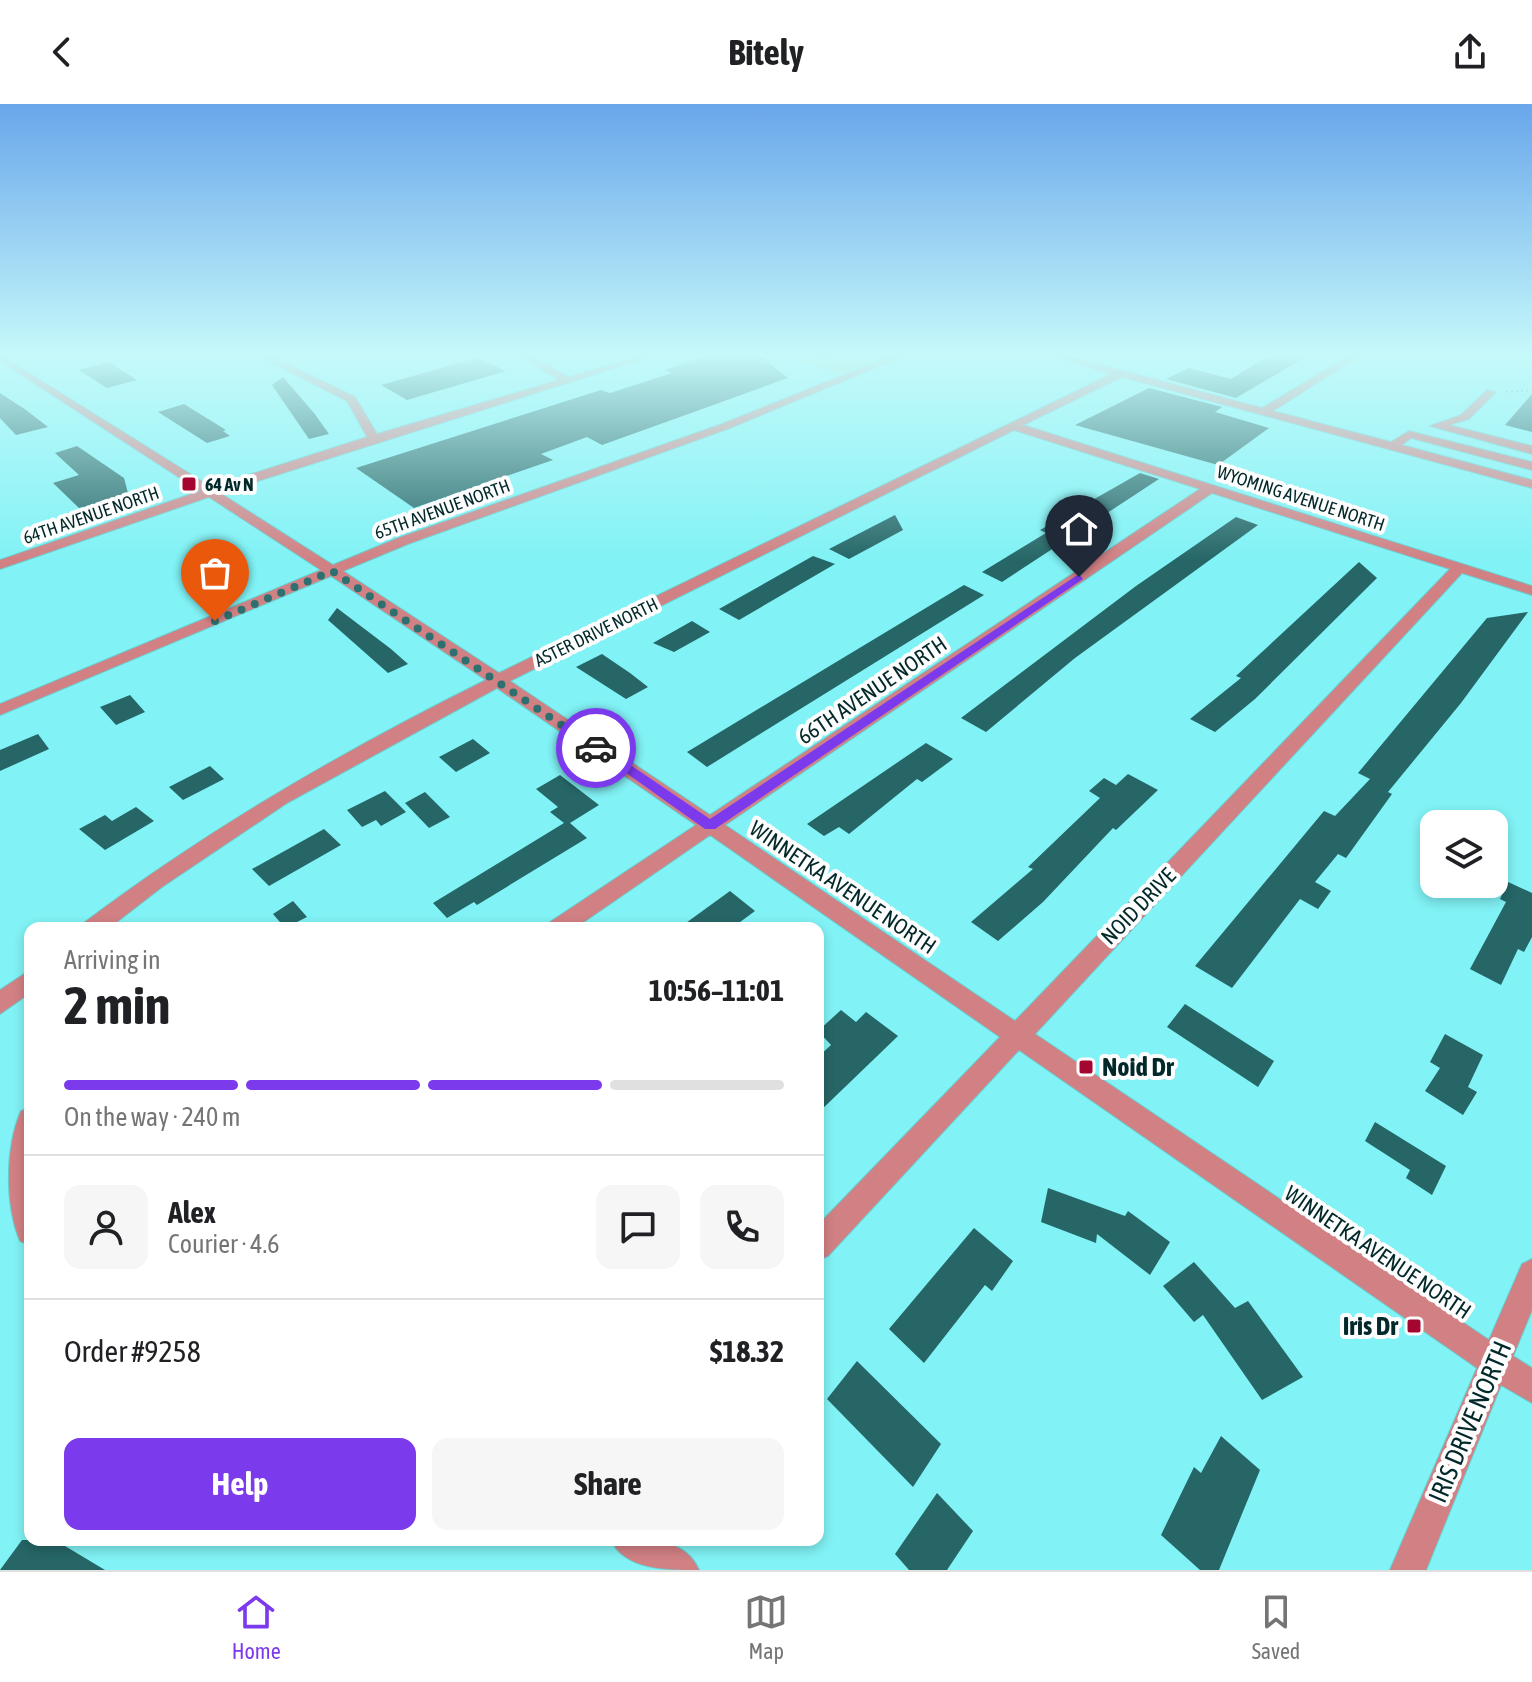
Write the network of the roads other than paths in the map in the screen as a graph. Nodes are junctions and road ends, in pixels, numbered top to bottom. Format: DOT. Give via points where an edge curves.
graph roads {
  1 [pos="105,423"];
  2 [pos="365,423"];
  3 [pos="426,423"];
  4 [pos="732,423"];
  5 [pos="1019,423"];
  6 [pos="1309,423"];
  7 [pos="1446,423"];
  8 [pos="1476,423"];
  9 [pos="1014,426"];
  10 [pos="1438,426"];
  11 [pos="1409,434"];
  12 [pos="1532,438"];
  13 [pos="374,439"];
  14 [pos="1393,447"];
  15 [pos="1532,450"];
  16 [pos="1532,466"];
  17 [pos="1532,484"];
  18 [pos="1211,488"];
  19 [pos="210,492"];
  20 [pos="0,565"];
  21 [pos="1459,568"];
  22 [pos="332,571"];
  23 [pos="1532,591"];
  24 [pos="498,680"];
  25 [pos="0,710"];
  26 [pos="710,825"];
  27 [pos="100,922"];
  28 [pos="567,922"];
  29 [pos="24,984"];
  30 [pos="0,1004"];
  31 [pos="1016,1035"];
  32 [pos="24,1152"];
  33 [pos="24,1198"];
  34 [pos="824,1240"];
  35 [pos="1532,1274"];
  36 [pos="1495,1362"];
  37 [pos="1532,1387"];
  38 [pos="639,1546"];
  39 [pos="681,1570"];
  40 [pos="1408,1570"];
  1 -- 19 [label="street, WINNETKA AVENUE NORTH"];
  2 -- 13 [label="street"];
  3 -- 13 [label="street, 64TH AVENUE NORTH"];
  4 -- 22 [label="street, 65TH AVENUE NORTH"];
  5 -- 9 [label="street, ASTER DRIVE NORTH"];
  6 -- 14 [label="street"];
  7 -- 10 [label="street"];
  8 -- 12 [label="street"];
  9 -- 18 [label="street, WYOMING AVENUE NORTH"];
  9 -- 24 [label="street, ASTER DRIVE NORTH"];
  10 -- 11 [label="street"];
  10 -- 15 [label="street"];
  11 -- 14 [label="street"];
  11 -- 16 [label="street"];
  13 -- 19 [label="street, 64TH AVENUE NORTH"];
  14 -- 17 [label="street"];
  18 -- 21 [label="street, WYOMING AVENUE NORTH"];
  18 -- 26 [label="street, 66TH AVENUE NORTH"];
  19 -- 20 [label="street, 64TH AVENUE NORTH"];
  19 -- 22 [label="street, WINNETKA AVENUE NORTH"];
  21 -- 23 [label="street, WYOMING AVENUE NORTH"];
  21 -- 31 [label="street, NOID DRIVE"];
  22 -- 24 [label="street, WINNETKA AVENUE NORTH"];
  22 -- 25 [label="street, 65TH AVENUE NORTH"];
  24 -- 26 [label="street, WINNETKA AVENUE NORTH"];
  24 -- 27 [label="street, ASTER DRIVE NORTH" via="363,748 251,813"];
  26 -- 28 [label="street, 66TH AVENUE NORTH"];
  26 -- 31 [label="street, WINNETKA AVENUE NORTH"];
  29 -- 30 [label="street"];
  31 -- 34 [label="street, NOID DRIVE"];
  31 -- 36 [label="street, WINNETKA AVENUE NORTH"];
  32 -- 33 [label="street"];
  35 -- 36 [label="street, IRIS DRIVE NORTH"];
  36 -- 37 [label="street, WINNETKA AVENUE NORTH"];
  36 -- 40 [label="street, IRIS DRIVE NORTH"];
  38 -- 39 [label="street"];
}
